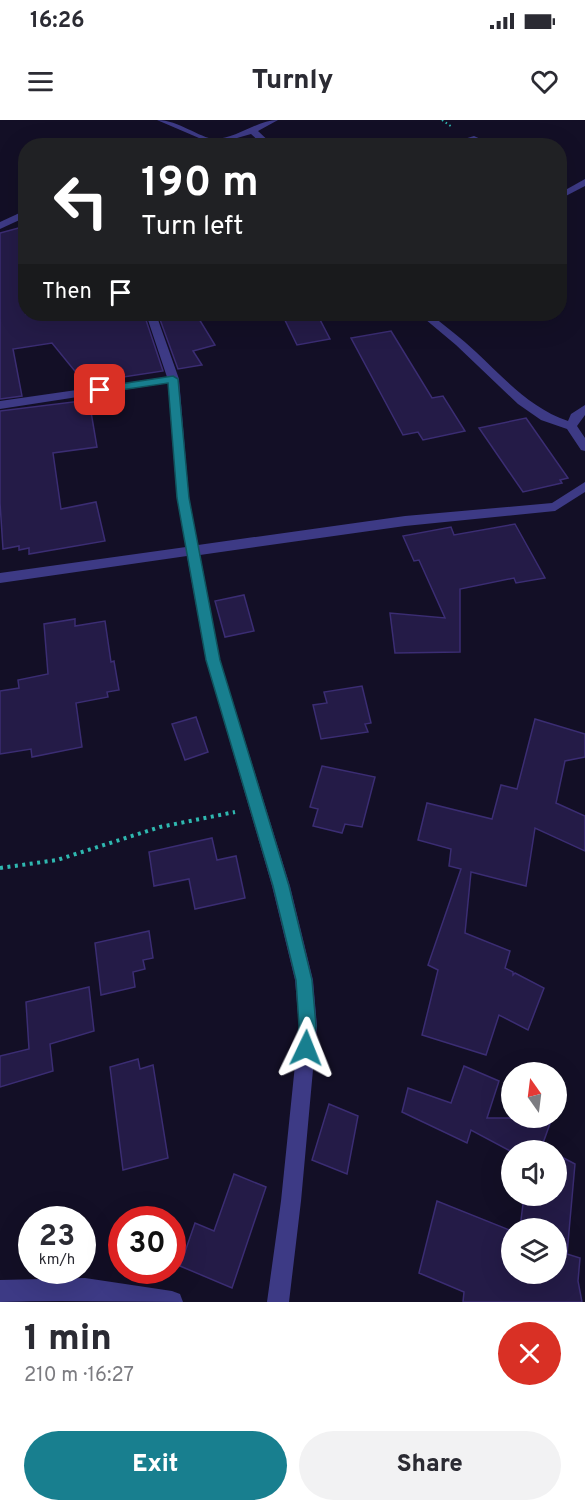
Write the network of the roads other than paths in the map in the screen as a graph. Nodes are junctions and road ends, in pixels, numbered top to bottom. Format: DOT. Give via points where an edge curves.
graph roads {
  1 [pos="160,120"];
  2 [pos="274,120"];
  3 [pos="255,133"];
  4 [pos="205,138"];
  5 [pos="229,138"];
  6 [pos="261,138"];
  7 [pos="585,182"];
  8 [pos="567,192"];
  9 [pos="18,217"];
  10 [pos="0,226"];
  11 [pos="153,321"];
  12 [pos="433,321"];
  13 [pos="173,379"];
  14 [pos="0,405"];
  15 [pos="585,410"];
  16 [pos="571,426"];
  17 [pos="585,447"];
  18 [pos="585,486"];
  19 [pos="191,550"];
  20 [pos="0,578"];
  21 [pos="0,1291"];
  22 [pos="172,1302"];
  23 [pos="278,1302"];
  1 -- 4 [label="street"];
  2 -- 3 [label="street"];
  3 -- 5 [label="street"];
  3 -- 6 [label="street"];
  7 -- 8 [label="street"];
  9 -- 10 [label="street"];
  11 -- 13 [label="street"];
  12 -- 16 [label="street" via="522,401 545,417"];
  13 -- 14 [label="street"];
  13 -- 19 [label="street"];
  15 -- 16 [label="street"];
  16 -- 17 [label="street"];
  18 -- 19 [label="street" via="555,507 405,521"];
  19 -- 20 [label="street"];
  19 -- 23 [label="street" via="213,660 281,886 304,980 308,1026"];
  21 -- 22 [label="street" via="85,1289"];
}
